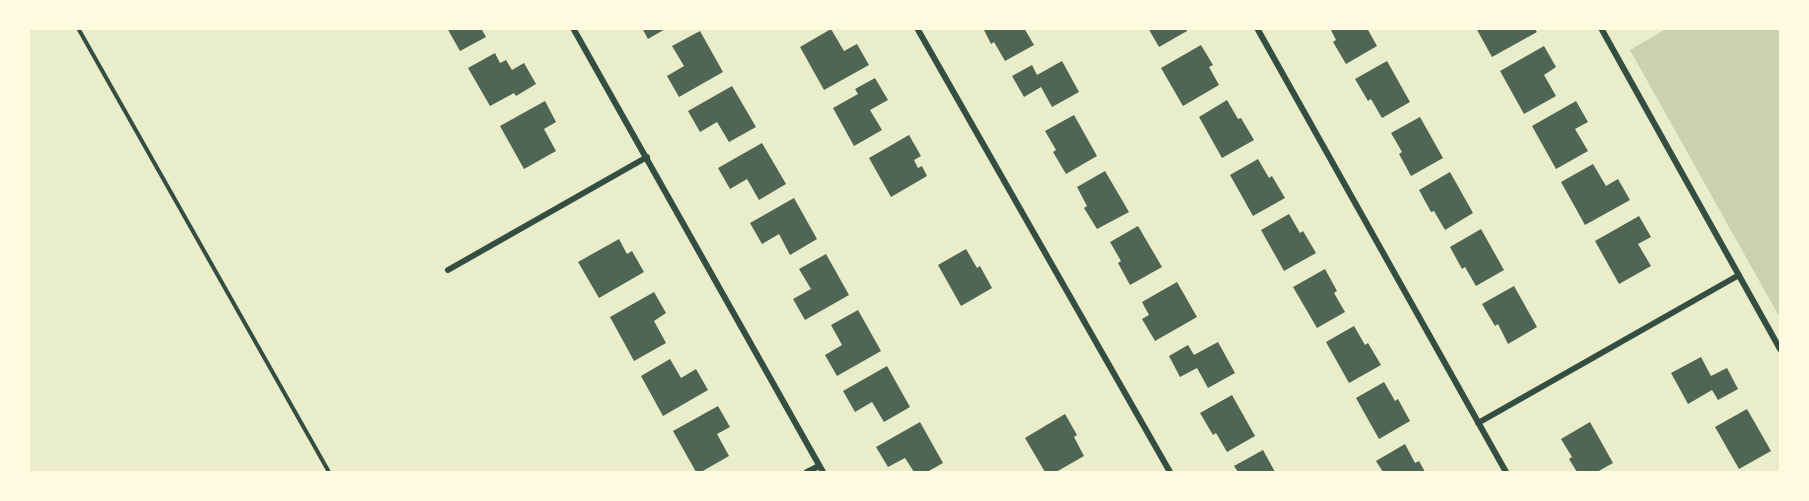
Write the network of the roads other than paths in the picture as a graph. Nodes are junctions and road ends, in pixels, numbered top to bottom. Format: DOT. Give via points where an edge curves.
graph roads {
  1 [pos="573,28"];
  2 [pos="917,28"];
  3 [pos="1257,28"];
  4 [pos="1601,28"];
  5 [pos="647,158"];
  6 [pos="448,270"];
  7 [pos="1739,275"];
  8 [pos="1780,349"];
  9 [pos="1478,423"];
  10 [pos="821,469"];
  11 [pos="807,472"];
  12 [pos="1170,472"];
  13 [pos="1506,472"];
  1 -- 5 [label="street"];
  2 -- 12 [label="street"];
  3 -- 9 [label="street"];
  4 -- 7 [label="street"];
  5 -- 6 [label="street"];
  5 -- 10 [label="street"];
  7 -- 8 [label="street"];
  7 -- 9 [label="street"];
  9 -- 13 [label="street"];
  10 -- 11 [label="street"];
}
